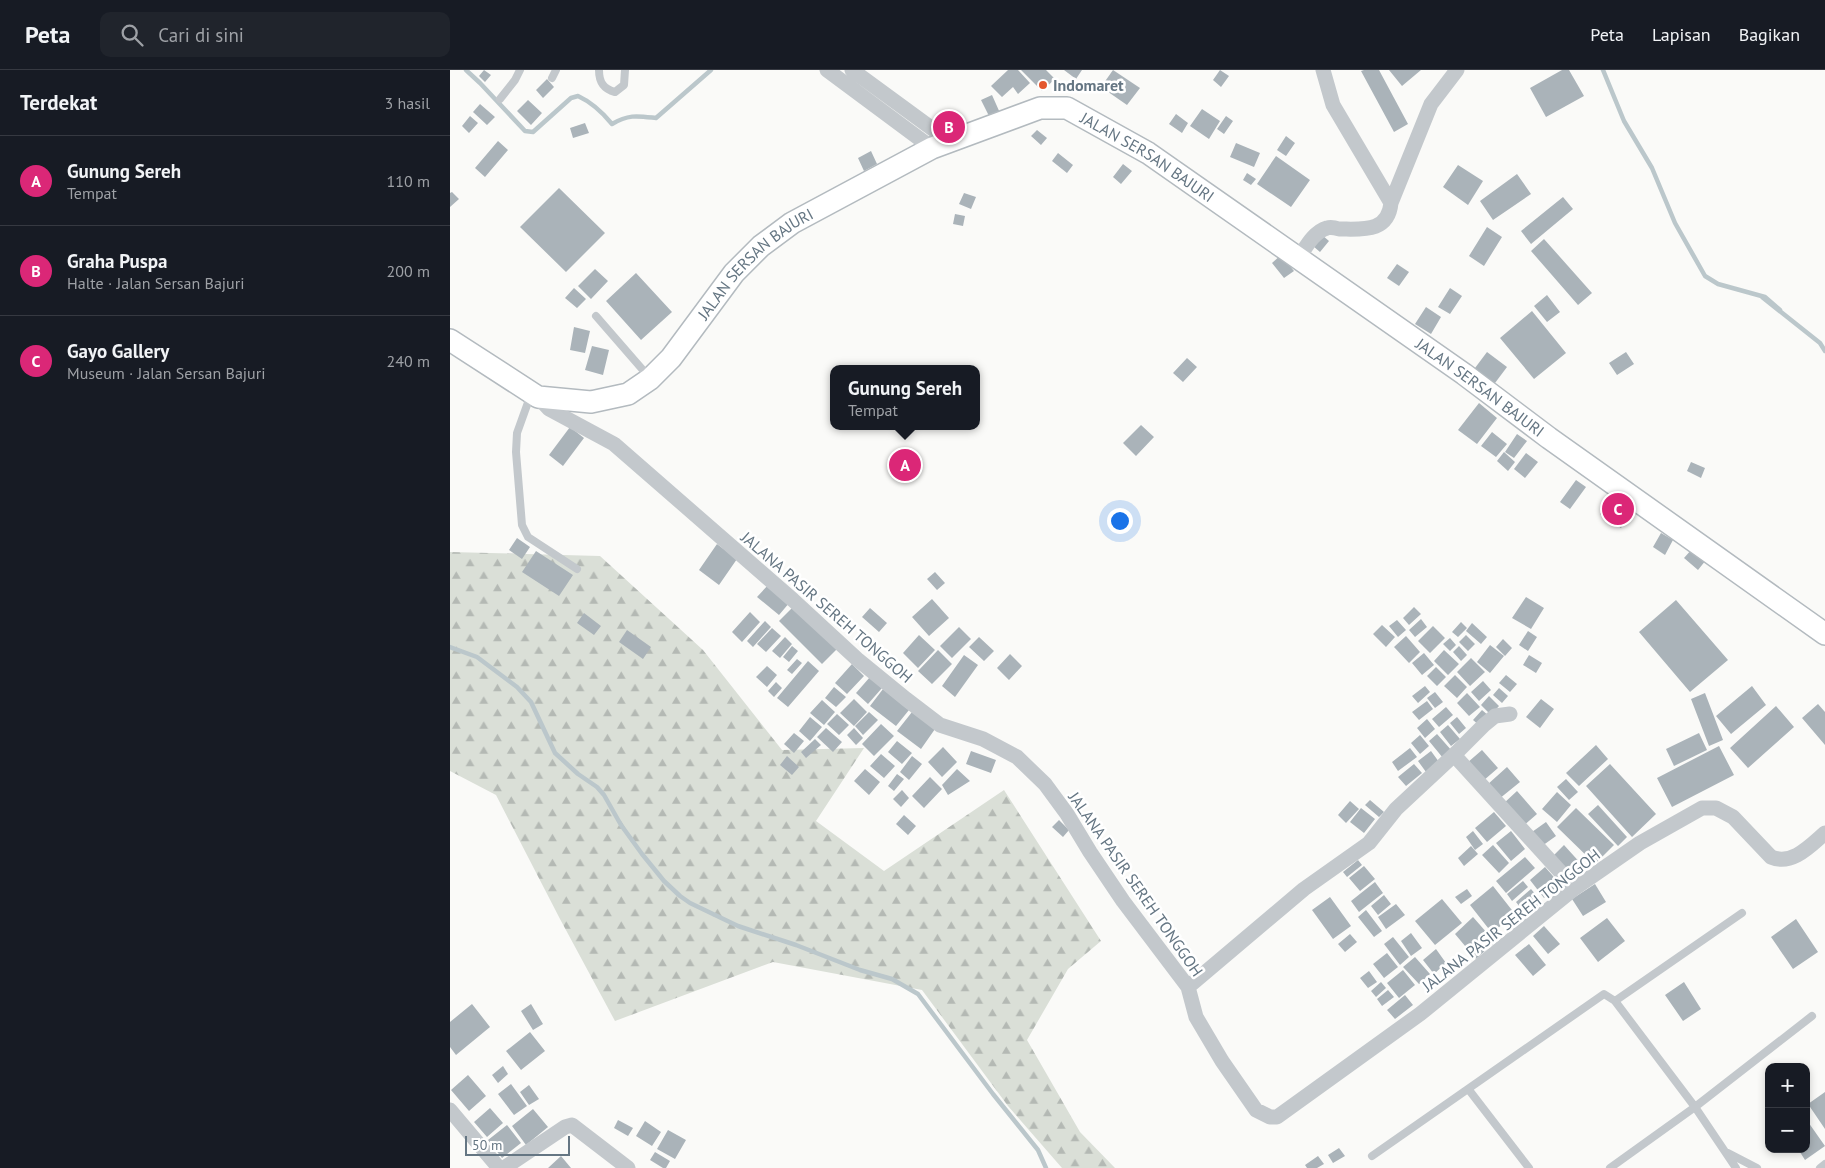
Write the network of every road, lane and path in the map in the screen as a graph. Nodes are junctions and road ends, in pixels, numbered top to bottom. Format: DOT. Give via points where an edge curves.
graph roads {
  1 [pos="520,70"];
  2 [pos="556,70"];
  3 [pos="599,70"];
  4 [pos="625,70"];
  5 [pos="827,70"];
  6 [pos="852,70"];
  7 [pos="1324,70"];
  8 [pos="1457,70"];
  9 [pos="552,78"];
  10 [pos="500,99"];
  11 [pos="940,144"];
  12 [pos="1391,203"];
  13 [pos="1298,260"];
  14 [pos="596,316"];
  15 [pos="450,340"];
  16 [pos="650,379"];
  17 [pos="535,395"];
  18 [pos="577,569"];
  19 [pos="1825,634"];
  20 [pos="1510,714"];
  21 [pos="1454,755"];
  22 [pos="1825,833"];
  23 [pos="1575,888"];
  24 [pos="1742,913"];
  25 [pos="1188,987"];
  26 [pos="1615,1001"];
  27 [pos="1812,1016"];
  28 [pos="1469,1090"];
  29 [pos="1695,1108"];
  30 [pos="450,1110"];
  31 [pos="1728,1154"];
  32 [pos="1372,1156"];
  33 [pos="1825,1164"];
  34 [pos="499,1168"];
  35 [pos="504,1168"];
  36 [pos="628,1168"];
  37 [pos="1529,1168"];
  38 [pos="1610,1168"];
  39 [pos="1736,1168"];
  40 [pos="1757,1168"];
  41 [pos="1820,1168"];
  1 -- 10 [label="lane"];
  2 -- 9 [label="lane"];
  3 -- 4 [label="lane" via="601,83 615,92 624,85"];
  5 -- 11 [label="street"];
  6 -- 11 [label="street"];
  7 -- 12 [label="street" via="1333,106"];
  8 -- 12 [label="street" via="1431,104"];
  11 -- 13 [label="main road, JALAN SERSAN BAJURI" via="1040,108 1067,108 1148,153"];
  11 -- 16 [label="main road, JALAN SERSAN BAJURI" via="792,224 761,246 734,273 671,358"];
  12 -- 13 [label="street" via="1390,214 1381,224 1366,230 1327,228 1312,239"];
  13 -- 19 [label="main road, JALAN SERSAN BAJURI" via="1464,374"];
  14 -- 16 [label="lane"];
  15 -- 17 [label="main road, JALAN SERSAN BAJURI"];
  16 -- 17 [label="main road, JALAN SERSAN BAJURI" via="628,394 592,402"];
  17 -- 18 [label="lane" via="517,434 522,525 528,537"];
  17 -- 25 [label="street, JALANA PASIR SEREH TONGGOH" via="548,409 614,444 857,659 940,725 984,739 1017,757 1045,784 1123,901"];
  20 -- 21 [label="street" via="1495,716"];
  21 -- 23 [label="street"];
  21 -- 25 [label="street" via="1396,809 1369,843 1304,889"];
  22 -- 23 [label="street, JALANA PASIR SEREH TONGGOH" via="1794,857 1778,860 1771,857 1733,817 1716,808 1702,808 1640,842"];
  23 -- 25 [label="street, JALANA PASIR SEREH TONGGOH" via="1420,1014 1277,1117 1256,1110 1222,1061 1196,1017"];
  24 -- 26 [label="lane"];
  26 -- 28 [label="lane" via="1604,994 1599,996"];
  26 -- 29 [label="lane"];
  27 -- 29 [label="lane"];
  28 -- 32 [label="lane"];
  28 -- 37 [label="lane"];
  29 -- 31 [label="lane"];
  29 -- 38 [label="lane"];
  30 -- 34 [label="street"];
  31 -- 39 [label="lane"];
  31 -- 40 [label="lane"];
  33 -- 41 [label="lane"];
  35 -- 36 [label="street" via="572,1125"];
}
